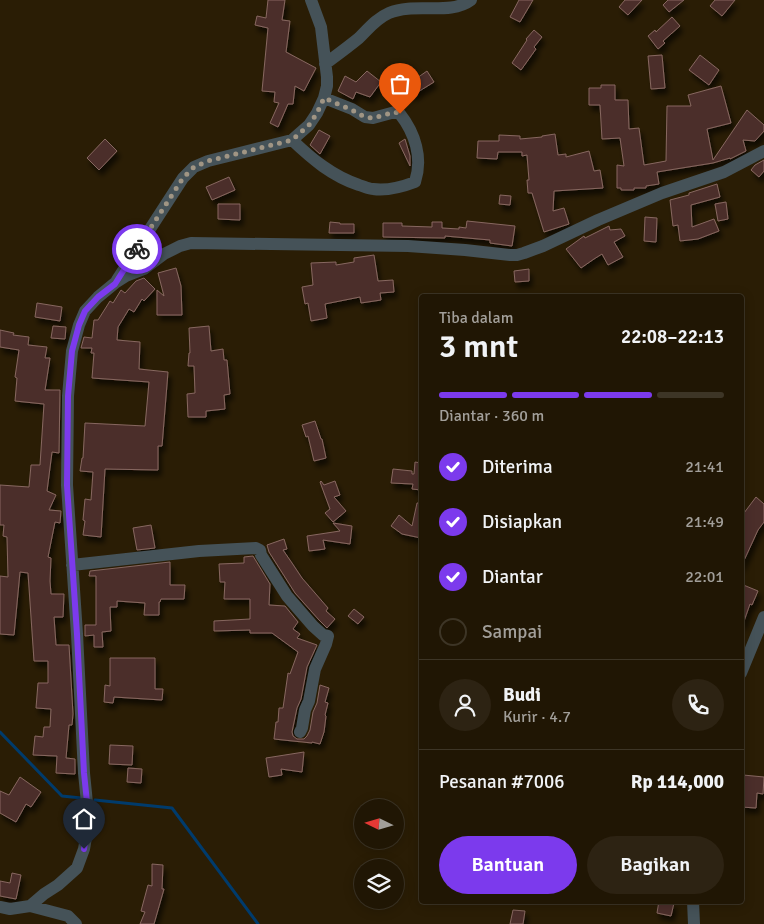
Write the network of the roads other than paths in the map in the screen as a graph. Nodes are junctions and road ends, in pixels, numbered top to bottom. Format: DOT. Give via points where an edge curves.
graph roads {
  1 [pos="311,0"];
  2 [pos="471,0"];
  3 [pos="325,64"];
  4 [pos="324,98"];
  5 [pos="292,140"];
  6 [pos="764,151"];
  7 [pos="115,284"];
  8 [pos="72,565"];
  9 [pos="764,616"];
  10 [pos="744,666"];
  11 [pos="300,732"];
  12 [pos="693,904"];
  13 [pos="30,906"];
  14 [pos="0,907"];
  15 [pos="76,924"];
  16 [pos="694,924"];
  1 -- 3 [label="street" via="321,27"];
  2 -- 3 [label="street" via="455,8 403,9 388,13"];
  3 -- 4 [label="street" via="327,86"];
  4 -- 5 [label="street" via="309,125"];
  4 -- 5 [label="street" via="365,117 400,114 416,144 419,164 415,182 402,187 372,190 324,168"];
  5 -- 7 [label="street" via="194,167 183,178"];
  6 -- 7 [label="street" via="724,172 662,193 524,253 510,256 408,246 191,243 164,254"];
  7 -- 8 [label="street" via="85,311 72,351 67,485"];
  8 -- 11 [label="street" via="199,551 260,550 288,596 313,626 328,636 315,669"];
  8 -- 13 [label="street" via="87,832 77,868"];
  9 -- 10 [label="street"];
  12 -- 16 [label="street"];
  13 -- 14 [label="street" via="10,910"];
  13 -- 15 [label="street" via="68,916"];
}
